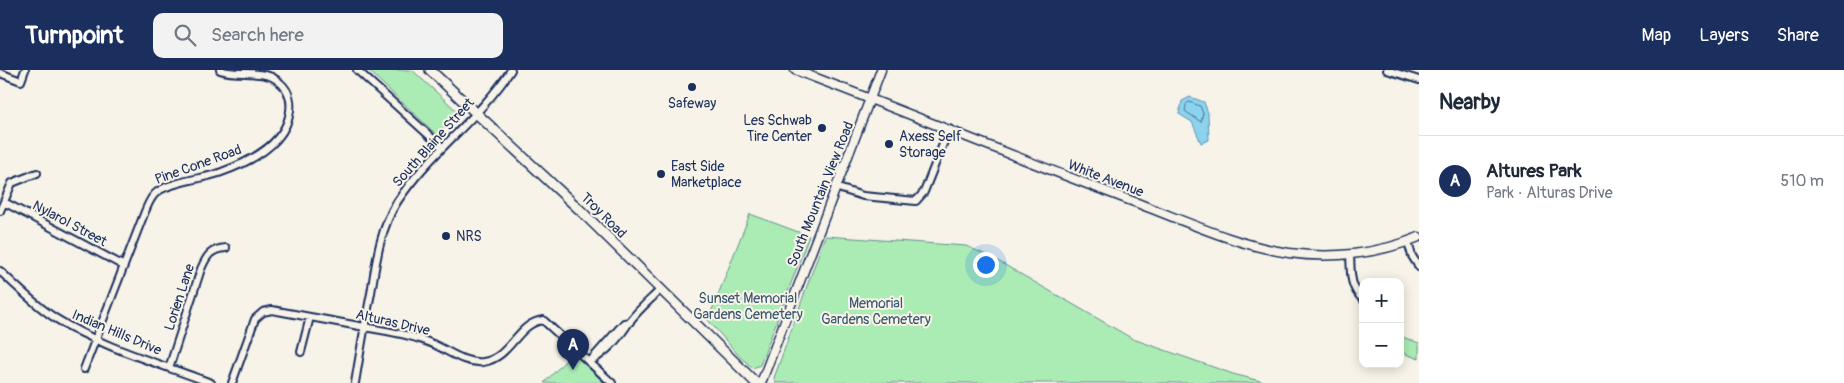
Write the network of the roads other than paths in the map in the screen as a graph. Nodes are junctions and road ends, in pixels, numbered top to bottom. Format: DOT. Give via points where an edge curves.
graph roads {
  1 [pos="25,70"];
  2 [pos="220,70"];
  3 [pos="357,70"];
  4 [pos="430,70"];
  5 [pos="511,70"];
  6 [pos="795,70"];
  7 [pos="881,70"];
  8 [pos="1386,70"];
  9 [pos="0,73"];
  10 [pos="1419,80"];
  11 [pos="871,100"];
  12 [pos="475,113"];
  13 [pos="949,129"];
  14 [pos="442,148"];
  15 [pos="37,173"];
  16 [pos="835,187"];
  17 [pos="4,202"];
  18 [pos="0,211"];
  19 [pos="1419,237"];
  20 [pos="1408,242"];
  21 [pos="226,248"];
  22 [pos="1350,254"];
  23 [pos="124,266"];
  24 [pos="1419,267"];
  25 [pos="0,270"];
  26 [pos="660,290"];
  27 [pos="1359,296"];
  28 [pos="310,317"];
  29 [pos="364,327"];
  30 [pos="96,339"];
  31 [pos="301,352"];
  32 [pos="590,362"];
  33 [pos="169,368"];
  34 [pos="84,370"];
  35 [pos="211,383"];
  36 [pos="232,383"];
  37 [pos="355,383"];
  38 [pos="612,383"];
  39 [pos="756,383"];
  40 [pos="761,383"];
  1 -- 9 [label="street" via="21,81"];
  2 -- 23 [label="street, Pine Cone Road" via="266,74 284,85 291,101 285,128 275,142 246,162 155,193"];
  3 -- 14 [label="street"];
  4 -- 12 [label="main road, Troy Road"];
  5 -- 12 [label="street, South Blaine Street"];
  6 -- 11 [label="street, White Avenue"];
  7 -- 11 [label="street, South Mountain View Road"];
  8 -- 10 [label="street"];
  11 -- 13 [label="street, White Avenue"];
  11 -- 16 [label="street, South Mountain View Road"];
  12 -- 14 [label="street, South Blaine Street"];
  12 -- 26 [label="main road, Troy Road"];
  13 -- 16 [label="street" via="922,196 916,202 882,200"];
  13 -- 22 [label="street, White Avenue" via="1034,165 1239,241 1292,254"];
  14 -- 29 [label="street, South Blaine Street" via="396,203 387,223 376,261"];
  15 -- 17 [label="street" via="12,183"];
  16 -- 40 [label="street, South Mountain View Road"];
  17 -- 18 [label="street"];
  17 -- 23 [label="street, Nylarol Street"];
  19 -- 20 [label="street, White Avenue"];
  20 -- 22 [label="street, White Avenue"];
  20 -- 24 [label="street"];
  21 -- 33 [label="street, Lorien Lane" via="214,249 204,262"];
  22 -- 27 [label="street" via="1352,285"];
  23 -- 30 [label="street, Pine Cone Road"];
  25 -- 30 [label="street, Indian Hills Drive" via="54,318"];
  26 -- 32 [label="street" via="630,322 624,323"];
  26 -- 39 [label="main road, Troy Road"];
  28 -- 29 [label="street, Alturas Drive"];
  28 -- 31 [label="street"];
  28 -- 36 [label="street, Alturas Drive" via="272,310 263,312 255,319"];
  29 -- 32 [label="street, Alturas Drive" via="422,340 469,361 481,362 503,354 528,326 543,320"];
  29 -- 37 [label="street, South Blaine Street"];
  30 -- 33 [label="street, Indian Hills Drive"];
  30 -- 34 [label="street, Pine Cone Road"];
  32 -- 38 [label="street, Alturas Drive"];
  33 -- 35 [label="street, Indian Hills Drive"];
}
